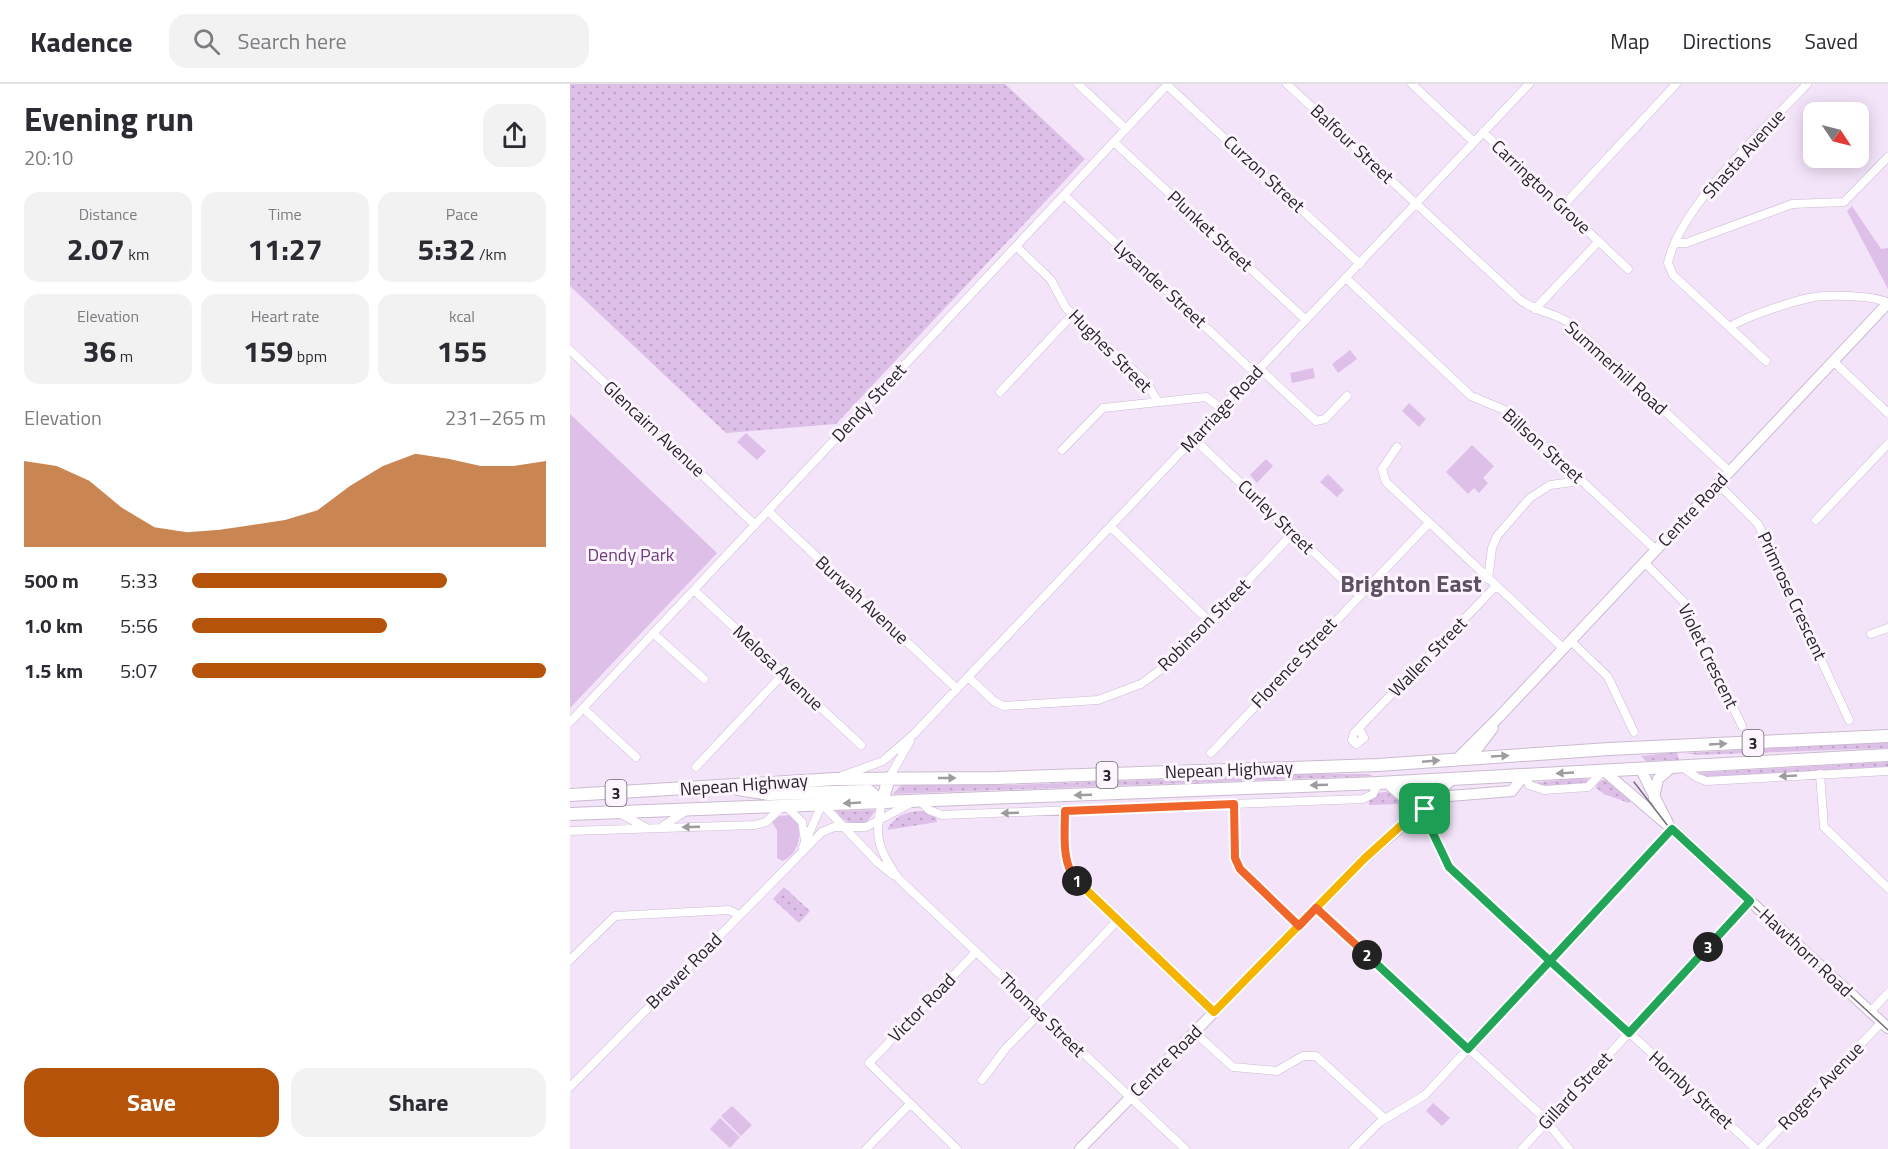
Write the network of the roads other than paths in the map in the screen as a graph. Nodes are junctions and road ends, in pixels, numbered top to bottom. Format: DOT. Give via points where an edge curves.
graph roads {
  1 [pos="1078,84"];
  2 [pos="1168,84"];
  3 [pos="1287,84"];
  4 [pos="1412,84"];
  5 [pos="1529,84"];
  6 [pos="1676,84"];
  7 [pos="1807,84"];
  8 [pos="1126,129"];
  9 [pos="1483,132"];
  10 [pos="1114,142"];
  11 [pos="1474,142"];
  12 [pos="1888,157"];
  13 [pos="1064,195"];
  14 [pos="1417,204"];
  15 [pos="1562,207"];
  16 [pos="1680,234"];
  17 [pos="1698,237"];
  18 [pos="1599,241"];
  19 [pos="1675,243"];
  20 [pos="1016,246"];
  21 [pos="1360,264"];
  22 [pos="1628,269"];
  23 [pos="1346,279"];
  24 [pos="1886,305"];
  25 [pos="1535,309"];
  26 [pos="1073,314"];
  27 [pos="1306,320"];
  28 [pos="1732,329"];
  29 [pos="570,350"];
  30 [pos="1766,361"];
  31 [pos="1833,361"];
  32 [pos="1258,371"];
  33 [pos="1000,392"];
  34 [pos="1347,396"];
  35 [pos="1158,402"];
  36 [pos="1222,409"];
  37 [pos="1888,413"];
  38 [pos="1194,439"];
  39 [pos="1888,444"];
  40 [pos="1397,447"];
  41 [pos="1062,450"];
  42 [pos="1729,471"];
  43 [pos="1581,481"];
  44 [pos="1718,484"];
  45 [pos="768,511"];
  46 [pos="1816,520"];
  47 [pos="756,523"];
  48 [pos="1429,523"];
  49 [pos="1111,527"];
  50 [pos="1293,533"];
  51 [pos="1656,550"];
  52 [pos="1644,562"];
  53 [pos="1488,579"];
  54 [pos="1496,586"];
  55 [pos="694,590"];
  56 [pos="1359,595"];
  57 [pos="1209,621"];
  58 [pos="1888,628"];
  59 [pos="653,633"];
  60 [pos="1872,633"];
  61 [pos="1567,645"];
  62 [pos="784,674"];
  63 [pos="968,677"];
  64 [pos="704,679"];
  65 [pos="957,689"];
  66 [pos="583,708"];
  67 [pos="1499,717"];
  68 [pos="1849,720"];
  69 [pos="570,722"];
  70 [pos="1742,726"];
  71 [pos="1359,729"];
  72 [pos="1634,732"];
  73 [pos="914,734"];
  74 [pos="1888,736"];
  75 [pos="861,745"];
  76 [pos="1684,745"];
  77 [pos="1618,749"];
  78 [pos="1211,753"];
  79 [pos="891,754"];
  80 [pos="1888,755"];
  81 [pos="636,757"];
  82 [pos="1471,757"];
  83 [pos="1457,759"];
  84 [pos="1378,765"];
  85 [pos="1701,765"];
  86 [pos="696,766"];
  87 [pos="1676,766"];
  88 [pos="1640,768"];
  89 [pos="1603,771"];
  90 [pos="1888,771"];
  91 [pos="1820,774"];
  92 [pos="1525,775"];
  93 [pos="885,778"];
  94 [pos="1453,778"];
  95 [pos="834,779"];
  96 [pos="1438,779"];
  97 [pos="1382,782"];
  98 [pos="721,785"];
  99 [pos="827,792"];
  100 [pos="570,795"];
  101 [pos="1436,797"];
  102 [pos="1654,799"];
  103 [pos="918,800"];
  104 [pos="784,801"];
  105 [pos="882,802"];
  106 [pos="822,804"];
  107 [pos="1234,804"];
  108 [pos="690,809"];
  109 [pos="1425,809"];
  110 [pos="1065,811"];
  111 [pos="617,812"];
  112 [pos="570,813"];
  113 [pos="879,822"];
  114 [pos="1405,822"];
  115 [pos="1429,825"];
  116 [pos="843,827"];
  117 [pos="653,828"];
  118 [pos="1672,829"];
  119 [pos="570,831"];
  120 [pos="805,842"];
  121 [pos="798,854"];
  122 [pos="899,879"];
  123 [pos="1888,888"];
  124 [pos="1750,901"];
  125 [pos="1316,908"];
  126 [pos="736,918"];
  127 [pos="1118,920"];
  128 [pos="1299,926"];
  129 [pos="976,952"];
  130 [pos="570,960"];
  131 [pos="1550,961"];
  132 [pos="1888,993"];
  133 [pos="1037,1010"];
  134 [pos="1870,1011"];
  135 [pos="1214,1012"];
  136 [pos="1885,1025"];
  137 [pos="1194,1032"];
  138 [pos="1629,1033"];
  139 [pos="1468,1049"];
  140 [pos="982,1080"];
  141 [pos="570,1087"];
  142 [pos="1129,1098"];
  143 [pos="910,1104"];
  144 [pos="1385,1119"];
  145 [pos="1546,1122"];
  146 [pos="866,1149"];
  147 [pos="957,1149"];
  148 [pos="1080,1149"];
  149 [pos="1185,1149"];
  150 [pos="1353,1149"];
  151 [pos="1522,1149"];
  152 [pos="1569,1149"];
  153 [pos="1758,1149"];
  1 -- 8 [label="street"];
  2 -- 8 [label="street, Dendy Street"];
  2 -- 21 [label="street, Curzon Street"];
  3 -- 14 [label="street, Balfour Street"];
  4 -- 11 [label="street"];
  5 -- 9 [label="street, Marriage Road"];
  6 -- 15 [label="street"];
  7 -- 16 [label="street, Shasta Avenue" via="1713,183"];
  8 -- 10 [label="street, Dendy Street"];
  9 -- 11 [label="street, Marriage Road"];
  9 -- 15 [label="street, Carrington Grove"];
  10 -- 13 [label="street, Dendy Street"];
  10 -- 27 [label="street, Plunket Street"];
  11 -- 14 [label="street, Marriage Road"];
  12 -- 17 [label="street" via="1844,202 1792,204"];
  13 -- 20 [label="street, Dendy Street"];
  13 -- 32 [label="street, Lysander Street"];
  14 -- 21 [label="street, Marriage Road"];
  14 -- 25 [label="street, Summerhill Road" via="1518,298"];
  15 -- 18 [label="street, Carrington Grove"];
  16 -- 17 [label="street"];
  16 -- 19 [label="street, Shasta Avenue"];
  17 -- 19 [label="street"];
  18 -- 22 [label="street, Carrington Grove"];
  18 -- 25 [label="street, Carrington Grove"];
  19 -- 28 [label="street, Shasta Avenue" via="1668,263 1670,271"];
  20 -- 26 [label="street, Hughes Street" via="1051,280 1059,298"];
  20 -- 45 [label="street, Dendy Street"];
  21 -- 23 [label="street, Marriage Road"];
  23 -- 27 [label="street, Marriage Road"];
  23 -- 43 [label="street, Billson Street" via="1471,396 1505,410"];
  24 -- 28 [label="street" via="1864,298 1809,298"];
  24 -- 31 [label="main road, Centre Road"];
  25 -- 42 [label="street, Summerhill Road" via="1571,324"];
  26 -- 33 [label="street"];
  26 -- 35 [label="street, Hughes Street" via="1147,382"];
  27 -- 32 [label="street, Marriage Road"];
  28 -- 30 [label="street, Shasta Avenue"];
  29 -- 47 [label="street, Glencairn Avenue"];
  31 -- 37 [label="street"];
  31 -- 42 [label="main road, Centre Road"];
  32 -- 34 [label="street, Lysander Street" via="1316,421 1325,419"];
  32 -- 36 [label="street, Marriage Road"];
  35 -- 36 [label="street" via="1206,397"];
  35 -- 41 [label="street" via="1103,408"];
  36 -- 38 [label="street, Marriage Road"];
  38 -- 49 [label="street, Marriage Road"];
  38 -- 50 [label="street, Curley Street"];
  39 -- 46 [label="street"];
  40 -- 48 [label="street" via="1382,469 1389,485"];
  42 -- 44 [label="main road, Centre Road"];
  43 -- 51 [label="street, Billson Street"];
  43 -- 53 [label="street" via="1550,485 1530,498 1497,536"];
  44 -- 51 [label="main road, Centre Road"];
  44 -- 68 [label="street, Primrose Crescent" via="1758,524"];
  45 -- 47 [label="street, Dendy Street"];
  45 -- 65 [label="street, Burwah Avenue"];
  47 -- 55 [label="street, Dendy Street"];
  48 -- 53 [label="street"];
  48 -- 56 [label="street, Florence Street"];
  49 -- 57 [label="street"];
  49 -- 63 [label="street, Marriage Road"];
  50 -- 56 [label="street, Curley Street"];
  50 -- 57 [label="street, Robinson Street"];
  51 -- 52 [label="main road, Centre Road"];
  52 -- 61 [label="main road, Centre Road"];
  52 -- 70 [label="street, Violet Crescent" via="1683,601"];
  53 -- 54 [label="street"];
  54 -- 61 [label="street"];
  54 -- 71 [label="street, Wallen Street"];
  55 -- 59 [label="street, Dendy Street"];
  55 -- 62 [label="street, Melosa Avenue"];
  56 -- 78 [label="street, Florence Street"];
  57 -- 63 [label="street, Robinson Street" via="1151,678 1104,699 1001,705"];
  58 -- 60 [label="street"];
  59 -- 64 [label="street"];
  59 -- 66 [label="street, Dendy Street"];
  61 -- 67 [label="main road, Centre Road"];
  61 -- 72 [label="street" via="1608,677"];
  62 -- 75 [label="street, Melosa Avenue"];
  62 -- 86 [label="street"];
  63 -- 65 [label="street, Marriage Road"];
  65 -- 73 [label="street, Marriage Road"];
  66 -- 69 [label="street, Dendy Street"];
  66 -- 81 [label="street"];
  67 -- 82 [label="main road, Centre Road"];
  67 -- 83 [label="main road, Centre Road"];
  73 -- 79 [label="street, Marriage Road"];
  73 -- 93 [label="street, Marriage Road"];
  76 -- 74 [label="highway, Nepean Highway / 3, one-way"];
  76 -- 77 [label="highway, Nepean Highway / 3"];
  76 -- 85 [label="highway" via="1682,755"];
  82 -- 77 [label="highway, Nepean Highway / 3, one-way"];
  77 -- 88 [label="highway"];
  79 -- 93 [label="street" via="884,764"];
  79 -- 95 [label="street, Marriage Road"];
  80 -- 85 [label="highway, Nepean Highway / 3"];
  82 -- 83 [label="highway, Nepean Highway / 3"];
  82 -- 94 [label="highway, Centre Road"];
  84 -- 83 [label="highway, Nepean Highway / 3, one-way"];
  83 -- 96 [label="highway, Centre Road"];
  93 -- 84 [label="highway, Nepean Highway / 3, one-way"];
  84 -- 97 [label="highway"];
  85 -- 87 [label="highway, Nepean Highway / 3"];
  87 -- 88 [label="highway, Nepean Highway / 3"];
  91 -- 87 [label="street, one-way" via="1706,781"];
  87 -- 102 [label="main road" via="1657,780"];
  88 -- 89 [label="highway, Nepean Highway / 3"];
  88 -- 102 [label="main road, Hawthorn Road"];
  89 -- 92 [label="highway, Nepean Highway / 3, one-way"];
  89 -- 118 [label="main road, Hawthorn Road"];
  90 -- 91 [label="street"];
  91 -- 123 [label="street" via="1824,827"];
  92 -- 94 [label="highway, Nepean Highway / 3"];
  92 -- 101 [label="main road" via="1514,791"];
  93 -- 95 [label="highway, Nepean Highway / 3"];
  93 -- 105 [label="highway"];
  94 -- 96 [label="highway, Nepean Highway / 3"];
  94 -- 101 [label="main road, Centre Road"];
  95 -- 98 [label="highway, Nepean Highway / 3"];
  95 -- 99 [label="highway"];
  96 -- 97 [label="highway, Nepean Highway / 3"];
  96 -- 114 [label="main road, Centre Road"];
  97 -- 103 [label="highway, Nepean Highway / 3, one-way"];
  97 -- 107 [label="street" via="1363,800"];
  97 -- 114 [label="main road" via="1404,798"];
  98 -- 100 [label="highway, Nepean Highway / 3"];
  98 -- 104 [label="highway"];
  99 -- 104 [label="highway"];
  99 -- 105 [label="highway" via="870,791"];
  99 -- 106 [label="highway"];
  101 -- 109 [label="main road, Centre Road"];
  102 -- 118 [label="main road, Hawthorn Road"];
  103 -- 105 [label="highway, Nepean Highway / 3"];
  110 -- 103 [label="street, one-way" via="942,816"];
  103 -- 113 [label="street, Brewer Road"];
  104 -- 106 [label="highway, Nepean Highway / 3"];
  104 -- 108 [label="highway, Nepean Highway / 3"];
  104 -- 117 [label="street, one-way" via="767,822 760,824"];
  104 -- 120 [label="street" via="802,822"];
  105 -- 106 [label="highway, Nepean Highway / 3, one-way"];
  105 -- 113 [label="street, Thomas Street"];
  106 -- 116 [label="street, Thomas Street"];
  106 -- 120 [label="street, Brewer Road"];
  107 -- 110 [label="street"];
  107 -- 128 [label="street" via="1235,858 1240,869"];
  108 -- 111 [label="highway, Nepean Highway / 3"];
  108 -- 117 [label="street"];
  109 -- 114 [label="main road, Centre Road"];
  109 -- 115 [label="street, Hornby Street"];
  110 -- 127 [label="street" via="1066,859 1071,874"];
  111 -- 112 [label="highway, Nepean Highway / 3"];
  111 -- 117 [label="street"];
  113 -- 116 [label="street, Brewer Road" via="862,828"];
  113 -- 122 [label="street, Thomas Street" via="880,851"];
  114 -- 115 [label="street" via="1417,819"];
  114 -- 125 [label="main road, Centre Road"];
  115 -- 131 [label="street, Hornby Street" via="1449,867"];
  116 -- 121 [label="street, Brewer Road" via="826,829"];
  116 -- 122 [label="street, Thomas Street"];
  117 -- 119 [label="street"];
  118 -- 124 [label="main road, Hawthorn Road"];
  118 -- 131 [label="street"];
  120 -- 121 [label="street, Brewer Road"];
  121 -- 126 [label="street, Brewer Road"];
  122 -- 129 [label="street, Thomas Street"];
  124 -- 134 [label="main road, Hawthorn Road"];
  124 -- 138 [label="street, Gillard Street"];
  125 -- 128 [label="main road, Centre Road"];
  125 -- 139 [label="street"];
  126 -- 130 [label="street" via="723,911 615,916"];
  126 -- 141 [label="street, Brewer Road"];
  127 -- 133 [label="street"];
  127 -- 135 [label="street"];
  128 -- 135 [label="main road, Centre Road"];
  129 -- 133 [label="street, Thomas Street"];
  129 -- 143 [label="street, Victor Road" via="868,1063"];
  131 -- 138 [label="street, Hornby Street"];
  131 -- 139 [label="street"];
  132 -- 134 [label="street"];
  133 -- 140 [label="street"];
  133 -- 142 [label="street, Thomas Street"];
  134 -- 136 [label="main road, Hawthorn Road"];
  135 -- 137 [label="main road, Centre Road"];
  136 -- 153 [label="street, Rogers Avenue"];
  137 -- 142 [label="main road, Centre Road"];
  137 -- 144 [label="street" via="1233,1067 1277,1071 1303,1056 1316,1056"];
  138 -- 145 [label="street, Gillard Street"];
  138 -- 153 [label="street, Hornby Street"];
  139 -- 144 [label="street" via="1421,1099"];
  139 -- 145 [label="street"];
  142 -- 148 [label="main road, Centre Road"];
  142 -- 149 [label="street, Thomas Street"];
  143 -- 146 [label="street"];
  143 -- 147 [label="street"];
  144 -- 150 [label="street"];
  145 -- 151 [label="street, Gillard Street"];
  145 -- 152 [label="street"];
}
